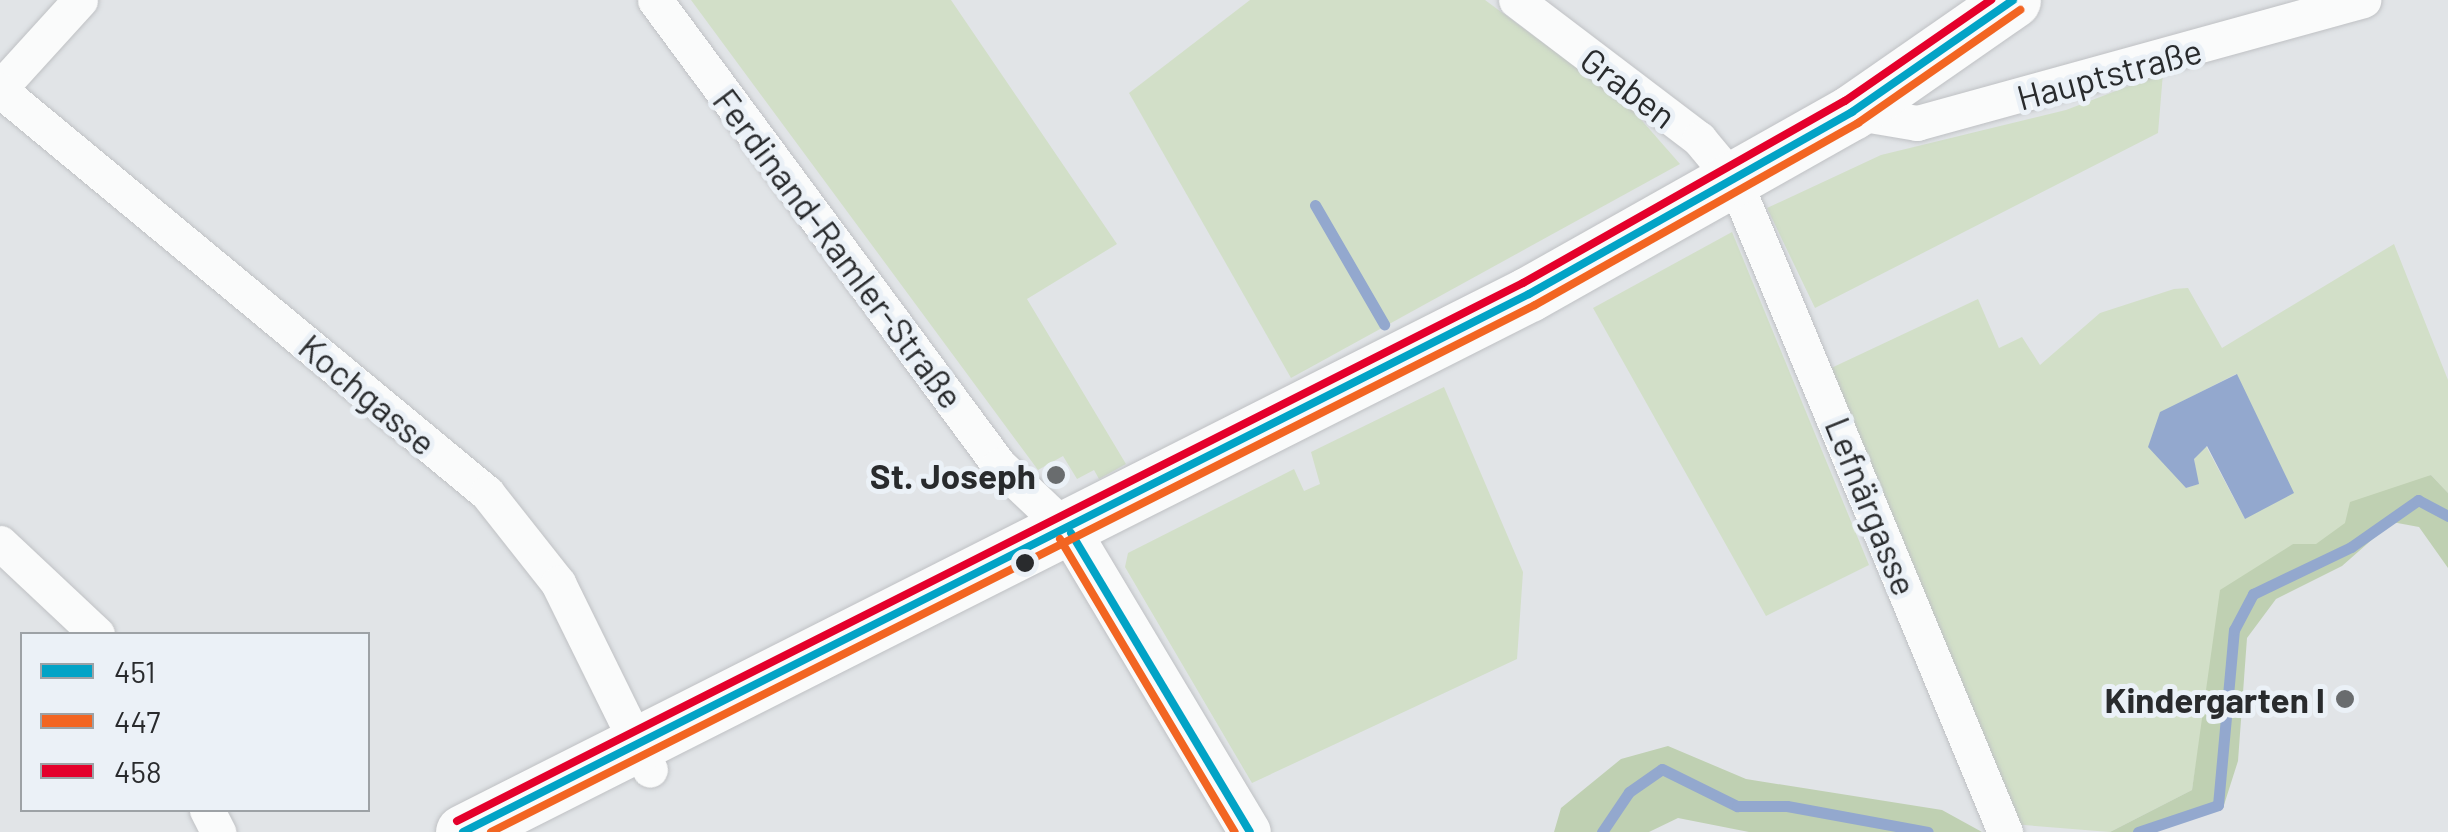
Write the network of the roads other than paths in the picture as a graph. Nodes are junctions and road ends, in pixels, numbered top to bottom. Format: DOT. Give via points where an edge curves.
graph roads {
  1 [pos="80,0"];
  2 [pos="655,0"];
  3 [pos="1516,0"];
  4 [pos="2013,0"];
  5 [pos="2363,0"];
  6 [pos="0,89"];
  7 [pos="1852,112"];
  8 [pos="1735,182"];
  9 [pos="1071,533"];
  10 [pos="0,543"];
  11 [pos="95,632"];
  12 [pos="645,756"];
  13 [pos="464,832"];
  14 [pos="1250,832"];
  15 [pos="2005,832"];
  1 -- 6 [label="street"];
  2 -- 9 [label="street, Ferdinand-Ramler-Straße" via="999,464"];
  3 -- 8 [label="street, Graben" via="1699,139"];
  4 -- 7 [label="main road"];
  5 -- 7 [label="street, Hauptstraße" via="1917,123"];
  6 -- 12 [label="street, Kochgasse" via="487,493 558,582"];
  7 -- 8 [label="main road"];
  8 -- 9 [label="main road"];
  8 -- 15 [label="street, Lefnärgasse"];
  9 -- 12 [label="main road"];
  9 -- 14 [label="street"];
  10 -- 11 [label="street"];
  12 -- 13 [label="main road"];
}
